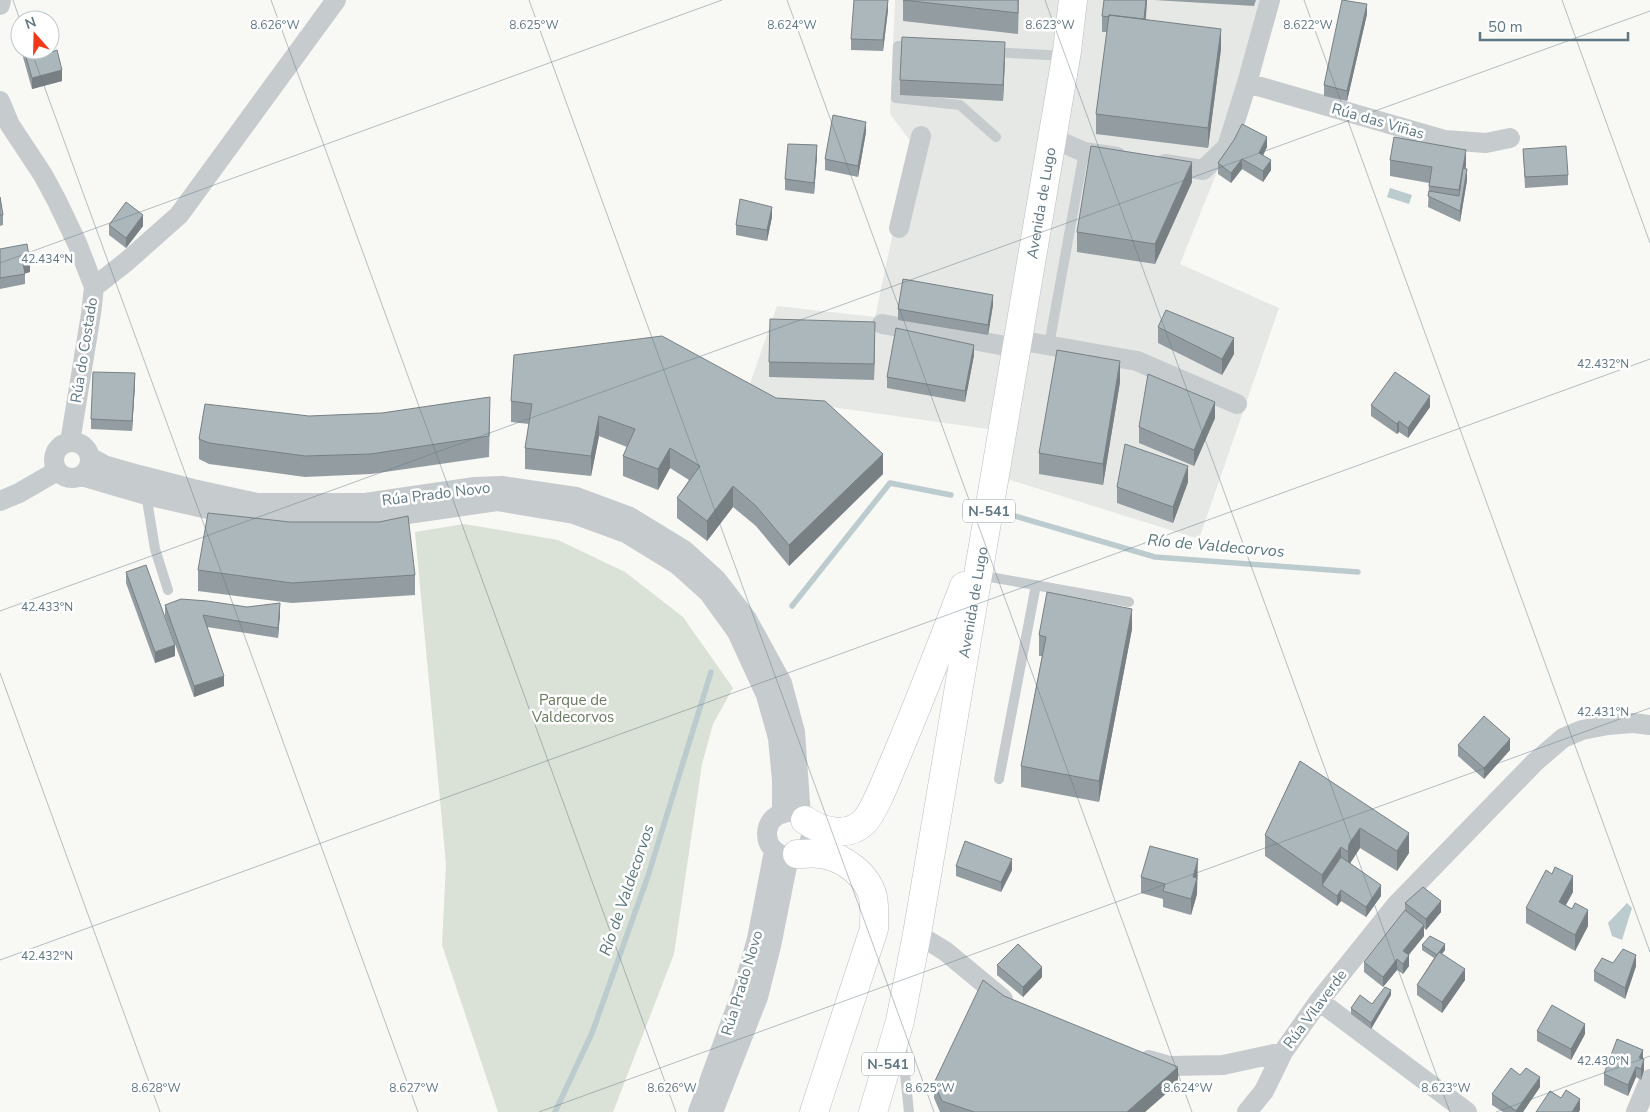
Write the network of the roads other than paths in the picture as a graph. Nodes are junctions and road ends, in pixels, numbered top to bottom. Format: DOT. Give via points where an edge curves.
graph roads {
  1 [pos="1,0"];
  2 [pos="336,0"];
  3 [pos="1073,0"];
  4 [pos="1270,0"];
  5 [pos="0,4"];
  6 [pos="928,48"];
  7 [pos="977,51"];
  8 [pos="1066,56"];
  9 [pos="1247,84"];
  10 [pos="0,101"];
  11 [pos="921,136"];
  12 [pos="996,137"];
  13 [pos="1052,138"];
  14 [pos="1510,138"];
  15 [pos="1084,152"];
  16 [pos="899,228"];
  17 [pos="94,286"];
  18 [pos="882,324"];
  19 [pos="1017,344"];
  20 [pos="1049,345"];
  21 [pos="1237,404"];
  22 [pos="70,442"];
  23 [pos="90,457"];
  24 [pos="57,471"];
  25 [pos="139,475"];
  26 [pos="81,476"];
  27 [pos="146,495"];
  28 [pos="0,501"];
  29 [pos="986,529"];
  30 [pos="978,574"];
  31 [pos="1036,585"];
  32 [pos="168,590"];
  33 [pos="1129,602"];
  34 [pos="1650,725"];
  35 [pos="999,779"];
  36 [pos="796,816"];
  37 [pos="787,854"];
  38 [pos="917,934"];
  39 [pos="1319,1001"];
  40 [pos="1020,1010"];
  41 [pos="900,1021"];
  42 [pos="1283,1052"];
  43 [pos="1132,1055"];
  44 [pos="1650,1079"];
  45 [pos="877,1109"];
  46 [pos="698,1112"];
  47 [pos="713,1112"];
  48 [pos="814,1112"];
  49 [pos="909,1112"];
  50 [pos="1247,1112"];
  51 [pos="1467,1112"];
  52 [pos="1636,1112"];
  1 -- 5 [label="street"];
  2 -- 17 [label="street" via="179,215"];
  3 -- 8 [label="highway, Avenida de Lugo / N-541"];
  4 -- 9 [label="street"];
  6 -- 12 [label="lane" via="898,46 896,98 960,105"];
  7 -- 8 [label="lane"];
  8 -- 13 [label="highway, Avenida de Lugo / N-541"];
  9 -- 14 [label="street, Rúa das Viñas" via="1445,140 1486,143"];
  9 -- 15 [label="street" via="1227,147 1203,170"];
  10 -- 17 [label="street, Rúa do Costado" via="10,125 57,201"];
  11 -- 16 [label="street"];
  13 -- 15 [label="street"];
  13 -- 19 [label="highway, Avenida de Lugo / N-541"];
  15 -- 20 [label="lane"];
  17 -- 22 [label="street, Rúa do Costado"];
  18 -- 19 [label="street"];
  19 -- 20 [label="street"];
  19 -- 29 [label="highway, Avenida de Lugo / N-541"];
  20 -- 21 [label="street" via="1137,361"];
  22 -- 23 [label="street" via="84,448"];
  22 -- 24 [label="street" via="55,453"];
  23 -- 25 [label="street, Rúa Prado Novo" via="104,465"];
  23 -- 26 [label="street" via="88,468"];
  24 -- 26 [label="street" via="66,478"];
  24 -- 28 [label="street"];
  25 -- 27 [label="lane"];
  25 -- 36 [label="street, Rúa Prado Novo" via="257,503 365,503 502,486 576,497 630,517 684,550 716,579 747,619 782,683 795,732"];
  26 -- 27 [label="street, Rúa Prado Novo"];
  27 -- 32 [label="lane" via="155,549"];
  27 -- 36 [label="street, Rúa Prado Novo" via="256,520 366,520 497,501 574,514 626,533 678,565 708,592 736,632 766,695 778,738 782,780"];
  29 -- 30 [label="highway, Avenida de Lugo / N-541"];
  29 -- 36 [label="highway" via="923,693 879,796 864,822 847,832 832,831 816,828"];
  30 -- 31 [label="lane"];
  30 -- 38 [label="highway, Avenida de Lugo / N-541"];
  31 -- 33 [label="lane"];
  31 -- 35 [label="lane"];
  34 -- 39 [label="street, Rúa Vilaverde" via="1608,725 1563,738 1535,762 1396,905"];
  36 -- 37 [label="street" via="810,832 810,840 804,850"];
  36 -- 37 [label="street" via="776,816 767,828 768,843"];
  37 -- 46 [label="street, Rúa Prado Novo"];
  37 -- 47 [label="street, Rúa Prado Novo" via="772,946 758,998"];
  37 -- 48 [label="highway" via="822,854 846,862 869,887 874,912 874,929"];
  38 -- 40 [label="street" via="945,951"];
  38 -- 41 [label="highway, Avenida de Lugo / N-541"];
  39 -- 42 [label="street, Rúa Vilaverde"];
  39 -- 51 [label="street"];
  41 -- 45 [label="highway, Avenida de Lugo / N-541"];
  41 -- 49 [label="lane"];
  42 -- 43 [label="street, Rúa Vilaverde" via="1223,1065 1170,1066"];
  42 -- 50 [label="street" via="1264,1090"];
  44 -- 52 [label="street"];
}
